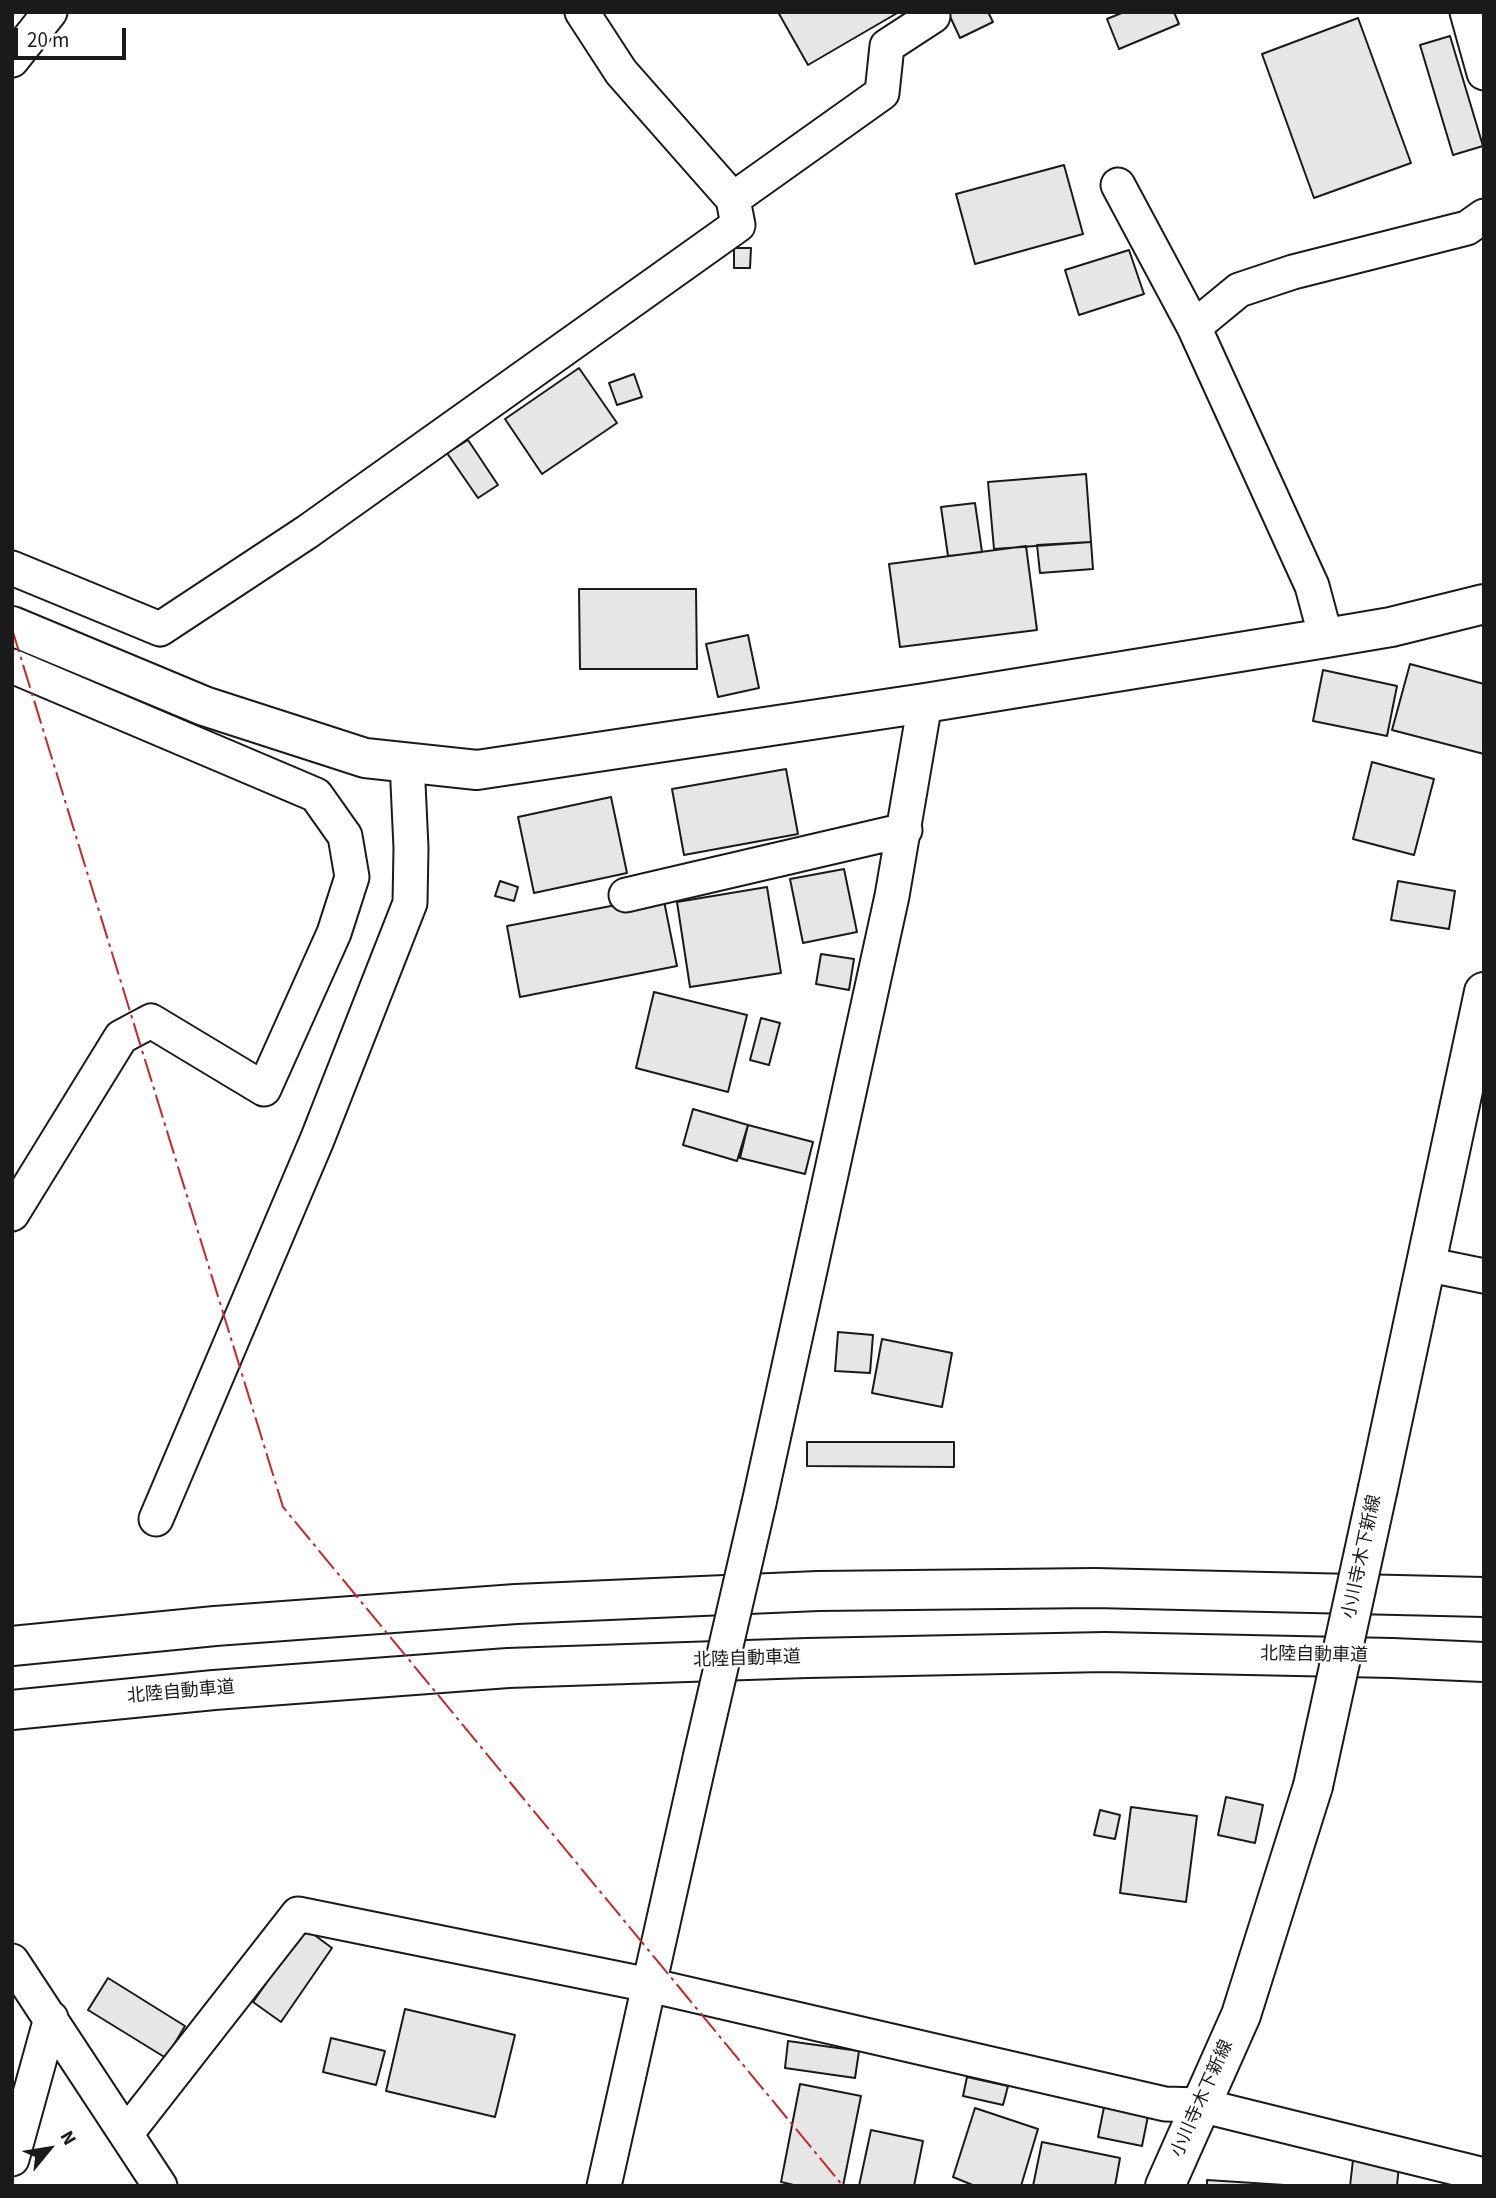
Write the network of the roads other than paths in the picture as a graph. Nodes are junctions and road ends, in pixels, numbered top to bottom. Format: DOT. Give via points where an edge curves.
graph roads {
  1 [pos="50,12"];
  2 [pos="582,12"];
  3 [pos="1467,12"];
  4 [pos="933,16"];
  5 [pos="12,60"];
  6 [pos="1484,73"];
  7 [pos="1118,185"];
  8 [pos="733,200"];
  9 [pos="1484,216"];
  10 [pos="1194,327"];
  11 [pos="12,568"];
  12 [pos="1484,604"];
  13 [pos="12,626"];
  14 [pos="1326,638"];
  15 [pos="12,666"];
  16 [pos="925,703"];
  17 [pos="407,762"];
  18 [pos="905,830"];
  19 [pos="626,895"];
  20 [pos="1484,992"];
  21 [pos="12,1214"];
  22 [pos="1425,1264"];
  23 [pos="1484,1276"];
  24 [pos="156,1519"];
  25 [pos="1484,1597"];
  26 [pos="12,1646"];
  27 [pos="1484,1662"];
  28 [pos="12,1710"];
  29 [pos="12,1961"];
  30 [pos="649,1985"];
  31 [pos="51,2018"];
  32 [pos="1200,2105"];
  33 [pos="126,2134"];
  34 [pos="12,2159"];
  35 [pos="1484,2175"];
  36 [pos="160,2186"];
  37 [pos="604,2186"];
  38 [pos="1165,2186"];
  1 -- 5 [label="street"];
  2 -- 8 [label="street" via="621,72"];
  3 -- 6 [label="street"];
  4 -- 8 [label="street" via="887,46 882,93"];
  7 -- 10 [label="street"];
  8 -- 11 [label="street" via="738,225 307,532 160,629"];
  9 -- 10 [label="street" via="1467,228 1239,289"];
  10 -- 14 [label="street" via="1312,586"];
  12 -- 14 [label="main road"];
  13 -- 17 [label="main road" via="204,706 365,758"];
  14 -- 16 [label="main road"];
  15 -- 21 [label="street" via="316,795 345,836 352,877 334,933 264,1089 151,1021 121,1037"];
  16 -- 17 [label="main road" via="477,770"];
  16 -- 18 [label="street"];
  17 -- 24 [label="street" via="410,903 317,1140"];
  18 -- 19 [label="street"];
  18 -- 30 [label="street, bridge"];
  20 -- 22 [label="main road, 小川寺木下新線"];
  22 -- 23 [label="street"];
  22 -- 32 [label="main road, 小川寺木下新線, bridge" via="1313,1786 1241,2015"];
  25 -- 26 [label="main road" via="1095,1588 818,1591 516,1604"];
  27 -- 28 [label="main road, 北陸自動車道" via="1105,1652 508,1668"];
  29 -- 31 [label="street"];
  30 -- 32 [label="street" via="1165,2104"];
  30 -- 33 [label="street" via="298,1914"];
  30 -- 37 [label="street"];
  31 -- 33 [label="street"];
  31 -- 34 [label="street"];
  32 -- 35 [label="street"];
  32 -- 38 [label="main road, 小川寺木下新線"];
  33 -- 36 [label="street"];
}
